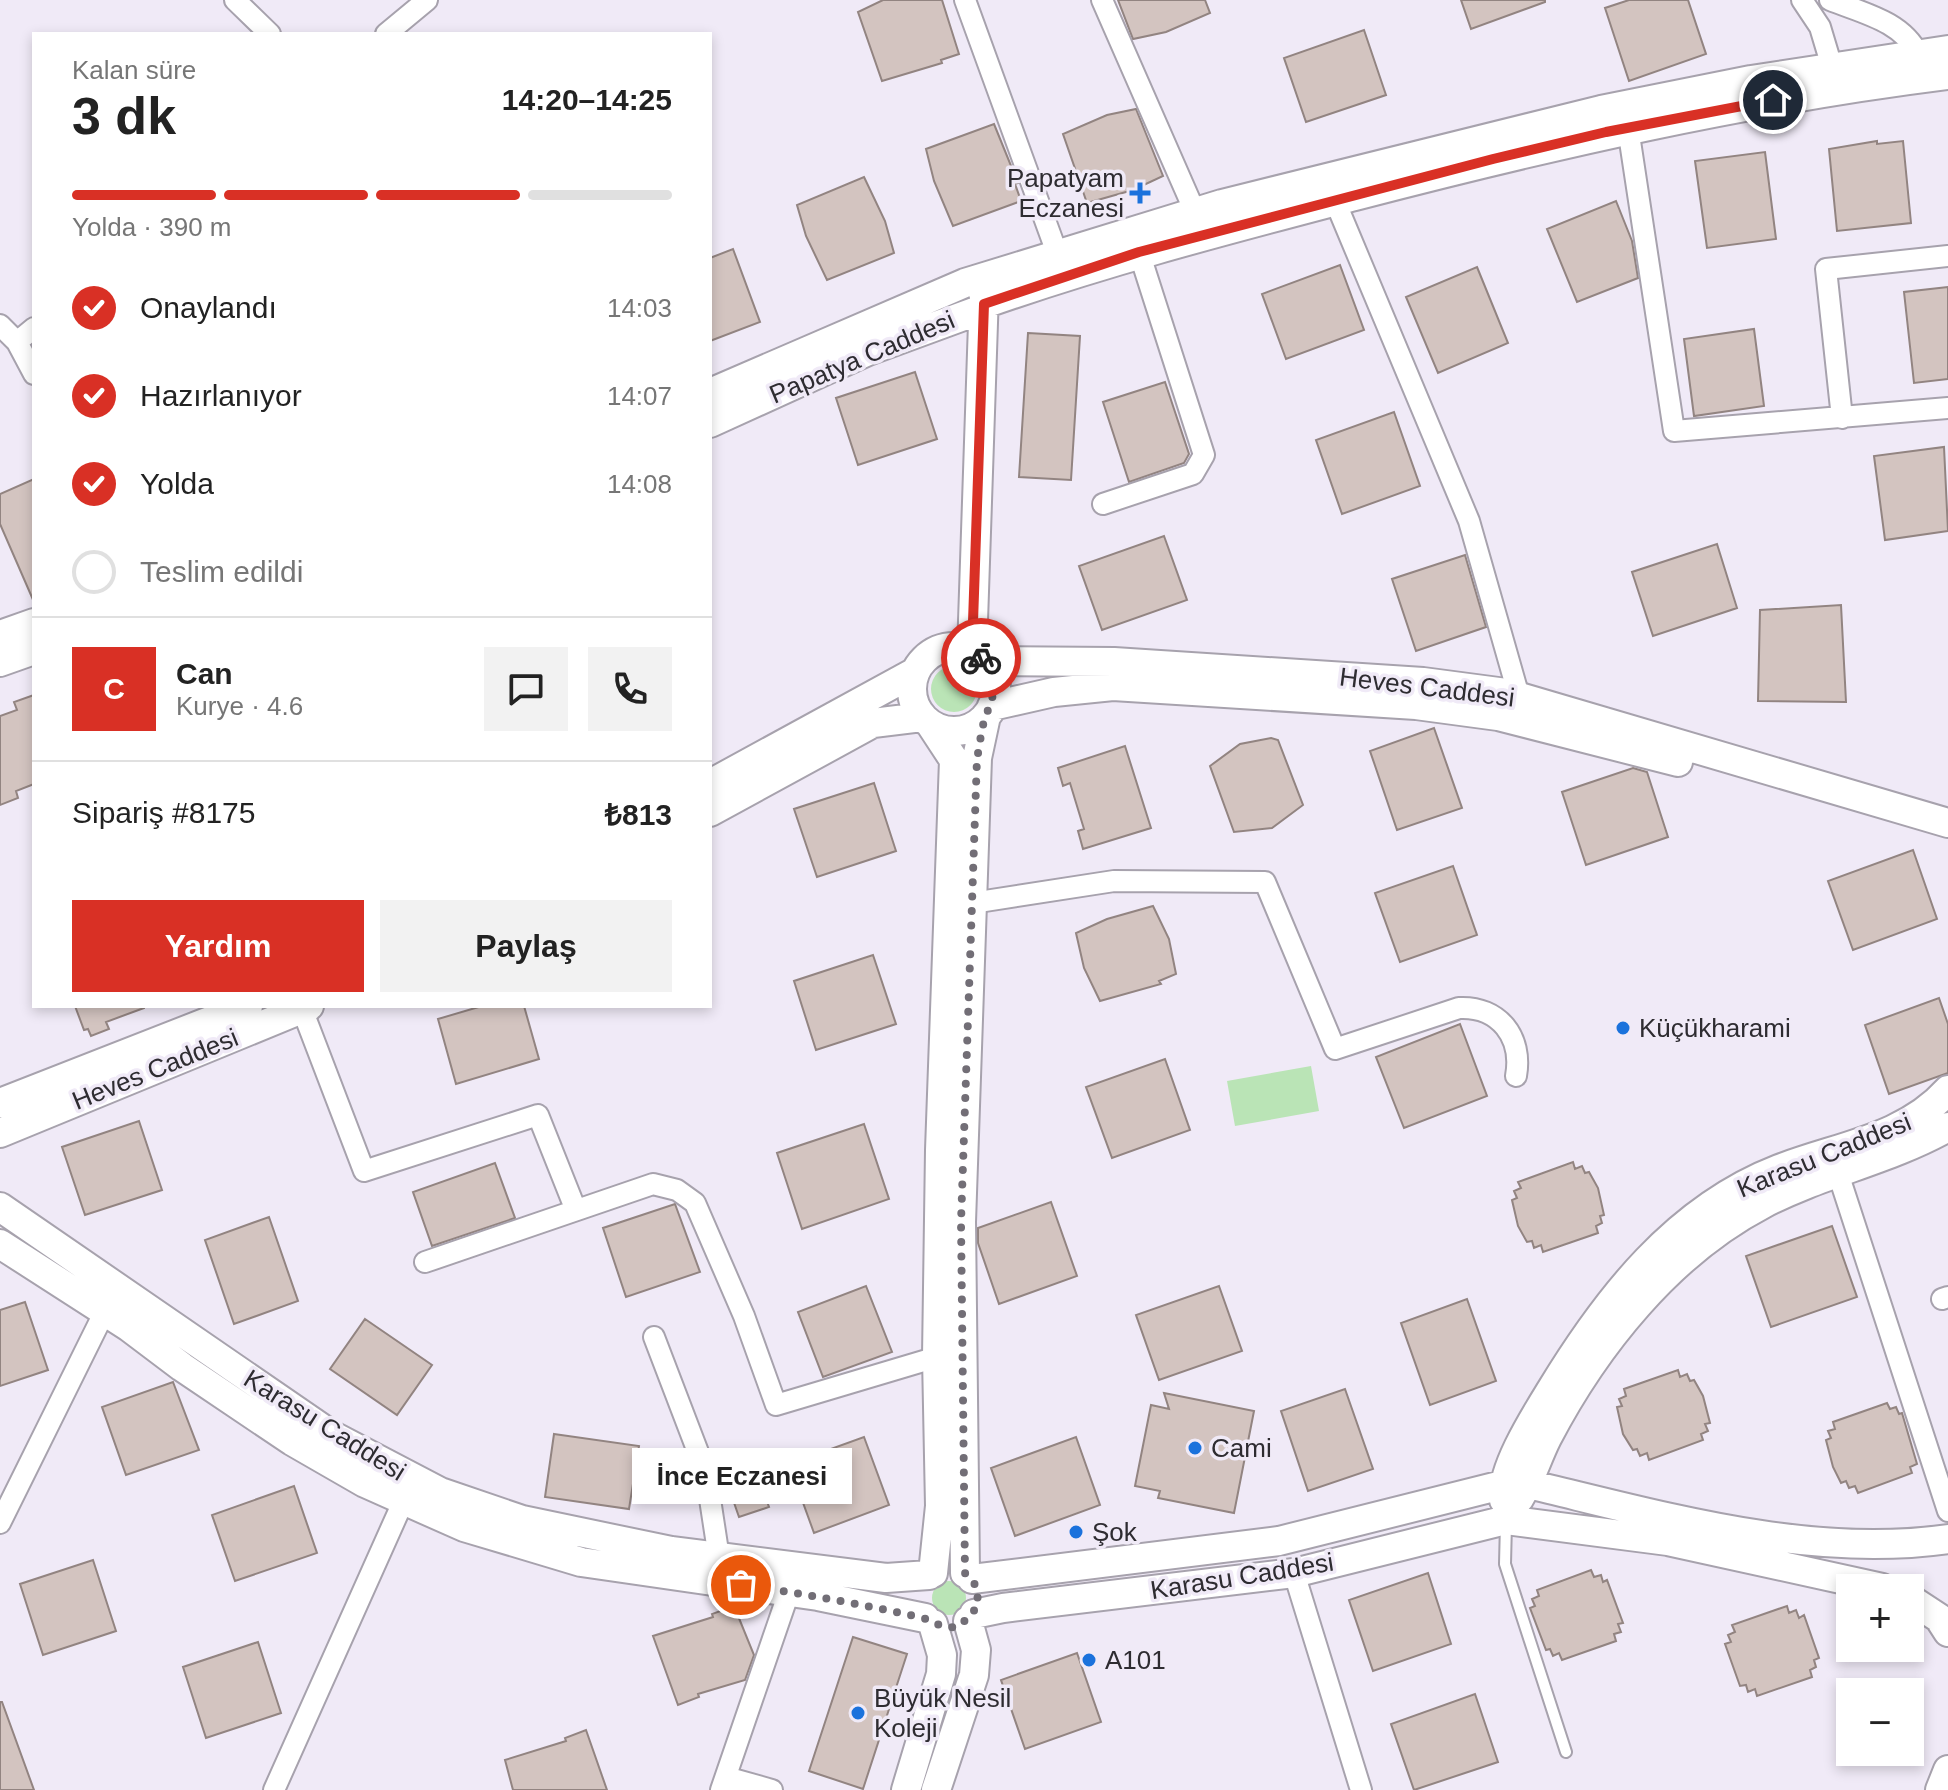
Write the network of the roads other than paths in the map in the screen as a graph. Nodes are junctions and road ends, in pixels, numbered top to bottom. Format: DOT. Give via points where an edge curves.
graph roads {
  1 [pos="235,0"];
  2 [pos="427,0"];
  3 [pos="965,0"];
  4 [pos="1102,0"];
  5 [pos="1802,0"];
  6 [pos="1830,0"];
  7 [pos="268,32"];
  8 [pos="388,32"];
  9 [pos="1948,50"];
  10 [pos="1918,66"];
  11 [pos="1948,75"];
  12 [pos="1834,79"];
  13 [pos="1628,128"];
  14 [pos="1335,201"];
  15 [pos="1195,212"];
  16 [pos="1139,252"];
  17 [pos="1057,253"];
  18 [pos="1948,256"];
  19 [pos="972,296"];
  20 [pos="0,325"];
  21 [pos="32,330"];
  22 [pos="17,342"];
  23 [pos="32,370"];
  24 [pos="712,392"];
  25 [pos="1948,408"];
  26 [pos="1842,418"];
  27 [pos="712,422"];
  28 [pos="1103,504"];
  29 [pos="32,624"];
  30 [pos="0,635"];
  31 [pos="32,651"];
  32 [pos="970,653"];
  33 [pos="0,662"];
  34 [pos="915,672"];
  35 [pos="1523,710"];
  36 [pos="989,711"];
  37 [pos="927,721"];
  38 [pos="712,783"];
  39 [pos="712,811"];
  40 [pos="1948,823"];
  41 [pos="1948,843"];
  42 [pos="972,903"];
  43 [pos="243,1008"];
  44 [pos="306,1008"];
  45 [pos="1516,1076"];
  46 [pos="1948,1090"];
  47 [pos="0,1103"];
  48 [pos="1948,1127"];
  49 [pos="0,1133"];
  50 [pos="1835,1163"];
  51 [pos="0,1207"];
  52 [pos="575,1208"];
  53 [pos="0,1244"];
  54 [pos="425,1262"];
  55 [pos="105,1311"];
  56 [pos="654,1337"];
  57 [pos="937,1357"];
  58 [pos="1515,1485"];
  59 [pos="403,1502"];
  60 [pos="1948,1511"];
  61 [pos="1506,1520"];
  62 [pos="0,1523"];
  63 [pos="1948,1539"];
  64 [pos="719,1558"];
  65 [pos="1294,1573"];
  66 [pos="931,1574"];
  67 [pos="968,1576"];
  68 [pos="1836,1578"];
  69 [pos="789,1592"];
  70 [pos="1924,1608"];
  71 [pos="971,1618"];
  72 [pos="929,1621"];
  73 [pos="1948,1632"];
  74 [pos="1566,1752"];
  75 [pos="1948,1770"];
  76 [pos="723,1784"];
  77 [pos="274,1790"];
  78 [pos="772,1790"];
  79 [pos="906,1790"];
  80 [pos="936,1790"];
  81 [pos="1361,1790"];
  82 [pos="1940,1790"];
  1 -- 7 [label="street"];
  2 -- 8 [label="street"];
  3 -- 17 [label="street"];
  4 -- 15 [label="street"];
  5 -- 12 [label="street" via="1820,27"];
  6 -- 10 [label="street" via="1908,36"];
  9 -- 10 [label="street, Papatya Caddesi"];
  10 -- 11 [label="street, Papatya Caddesi"];
  10 -- 12 [label="street, Papatya Caddesi"];
  12 -- 13 [label="street, Papatya Caddesi"];
  12 -- 15 [label="street, Papatya Caddesi" via="1601,110"];
  13 -- 14 [label="street, Papatya Caddesi"];
  13 -- 26 [label="street" via="1674,431"];
  14 -- 16 [label="street, Papatya Caddesi"];
  14 -- 35 [label="street" via="1469,521"];
  15 -- 17 [label="street, Papatya Caddesi"];
  16 -- 19 [label="street, Papatya Caddesi"];
  16 -- 28 [label="street" via="1204,455 1193,474"];
  17 -- 19 [label="street, Papatya Caddesi"];
  18 -- 26 [label="street" via="1826,269"];
  19 -- 24 [label="street, Papatya Caddesi"];
  19 -- 27 [label="street, Papatya Caddesi" via="868,351"];
  19 -- 32 [label="street"];
  20 -- 22 [label="street"];
  21 -- 22 [label="street"];
  22 -- 23 [label="street"];
  25 -- 26 [label="street"];
  29 -- 30 [label="street"];
  31 -- 33 [label="street"];
  32 -- 34 [label="street" via="930,654"];
  32 -- 35 [label="street, Heves Caddesi" via="1423,682"];
  32 -- 36 [label="street" via="995,683"];
  34 -- 37 [label="street" via="912,696"];
  34 -- 38 [label="street"];
  35 -- 36 [label="street, Heves Caddesi" via="1113,686 1054,692"];
  35 -- 40 [label="street, Heves Caddesi"];
  35 -- 41 [label="street, Heves Caddesi"];
  36 -- 37 [label="street" via="966,729 954,731"];
  36 -- 42 [label="street" via="977,758"];
  37 -- 39 [label="street" via="873,723"];
  37 -- 57 [label="street" via="954,760"];
  42 -- 45 [label="street" via="1114,881 1265,882 1335,1049 1471,1007 1493,1014 1508,1028 1518,1055"];
  42 -- 67 [label="street" via="961,1237"];
  43 -- 47 [label="street, Heves Caddesi"];
  44 -- 49 [label="street, Heves Caddesi"];
  44 -- 52 [label="street" via="364,1171 538,1115"];
  46 -- 50 [label="street, Karasu Caddesi" via="1927,1112"];
  48 -- 50 [label="street, Karasu Caddesi"];
  50 -- 58 [label="street, Karasu Caddesi" via="1777,1169 1728,1194 1655,1251 1587,1331 1539,1410"];
  50 -- 60 [label="street"];
  51 -- 64 [label="street, Karasu Caddesi" via="333,1436 403,1475 522,1520"];
  52 -- 54 [label="street"];
  52 -- 57 [label="street" via="653,1184 677,1190 695,1203 776,1405"];
  53 -- 55 [label="street, Karasu Caddesi"];
  55 -- 59 [label="street, Karasu Caddesi" via="247,1413"];
  55 -- 62 [label="street"];
  56 -- 64 [label="street" via="706,1473"];
  57 -- 66 [label="street" via="940,1506"];
  58 -- 61 [label="street"];
  58 -- 63 [label="street" via="1763,1534 1871,1546"];
  58 -- 67 [label="street, Karasu Caddesi" via="1279,1541"];
  59 -- 69 [label="street, Karasu Caddesi" via="502,1541 581,1562"];
  59 -- 77 [label="street"];
  61 -- 65 [label="street, Karasu Caddesi"];
  61 -- 68 [label="street" via="1680,1543"];
  61 -- 74 [label="lane" via="1505,1564"];
  64 -- 66 [label="street, Karasu Caddesi" via="886,1578"];
  65 -- 71 [label="street, Karasu Caddesi" via="1003,1608"];
  65 -- 81 [label="street"];
  66 -- 67 [label="street" via="947,1568"];
  66 -- 72 [label="street" via="918,1601"];
  67 -- 71 [label="street" via="979,1596"];
  69 -- 72 [label="street, Karasu Caddesi"];
  69 -- 76 [label="street"];
  70 -- 73 [label="street"];
  71 -- 72 [label="street" via="951,1628"];
  71 -- 80 [label="street" via="974,1675"];
  72 -- 79 [label="street" via="942,1655 941,1674"];
  75 -- 82 [label="street"];
  76 -- 78 [label="street"];
}
